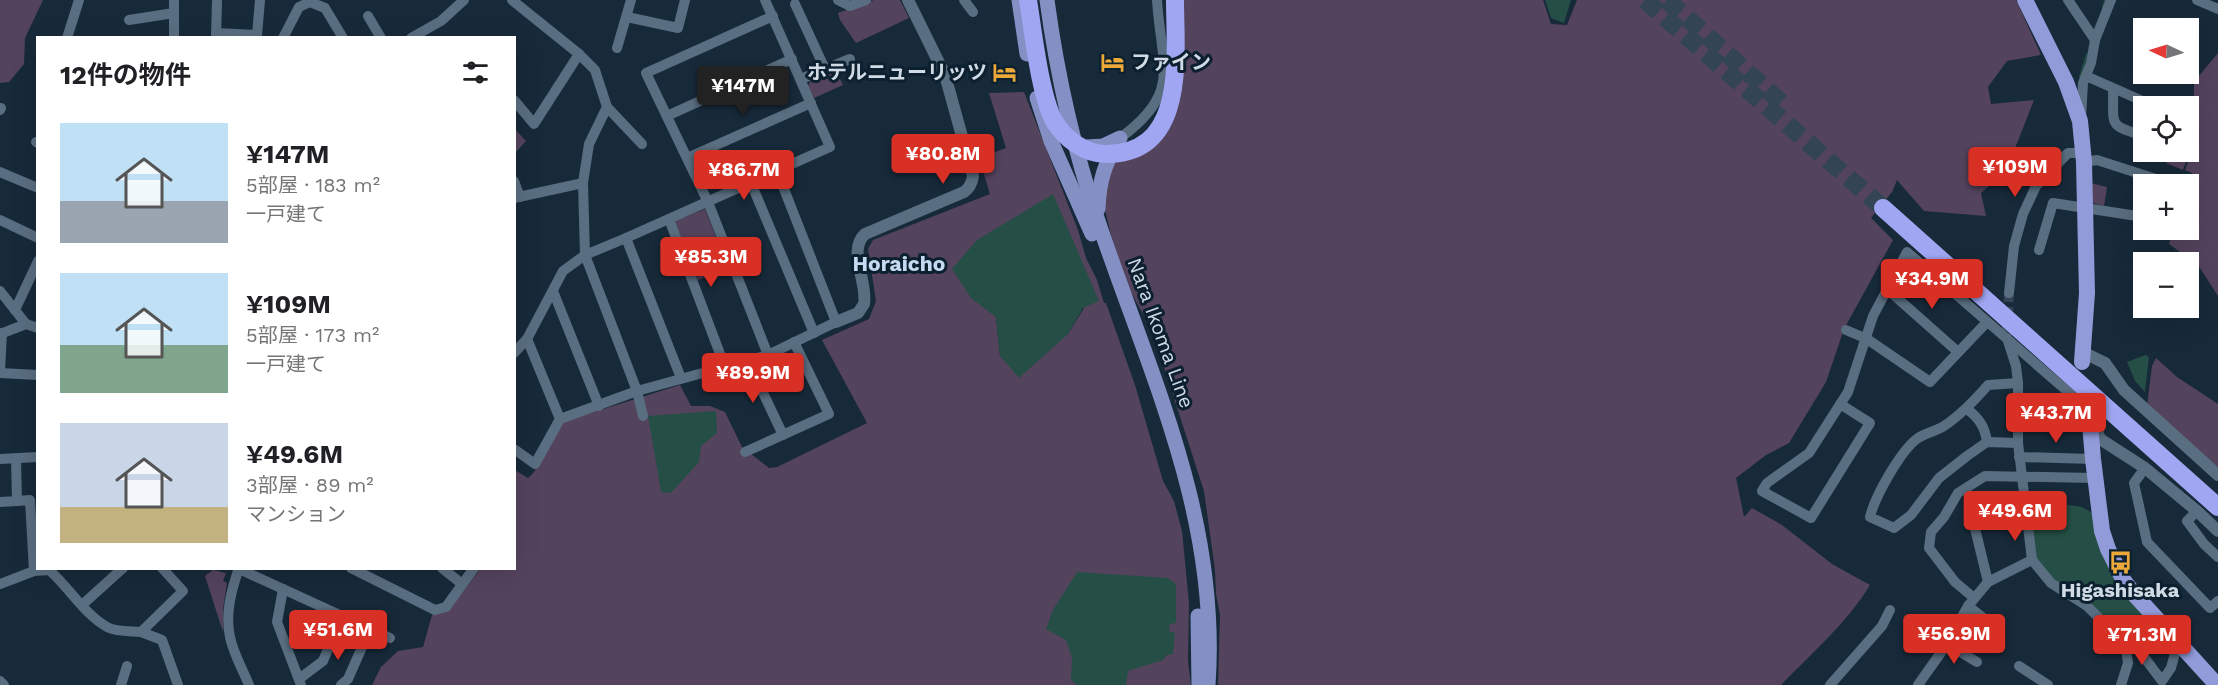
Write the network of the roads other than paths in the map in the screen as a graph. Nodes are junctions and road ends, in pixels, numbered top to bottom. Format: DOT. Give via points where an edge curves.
graph roads {
  1 [pos="79,0"];
  2 [pos="174,0"];
  3 [pos="217,0"];
  4 [pos="260,0"];
  5 [pos="464,0"];
  6 [pos="512,0"];
  7 [pos="631,0"];
  8 [pos="685,0"];
  9 [pos="765,0"];
  10 [pos="838,0"];
  11 [pos="866,0"];
  12 [pos="908,0"];
  13 [pos="964,0"];
  14 [pos="1019,0"];
  15 [pos="1028,0"];
  16 [pos="1038,0"];
  17 [pos="1047,0"];
  18 [pos="1157,0"];
  19 [pos="1175,0"];
  20 [pos="2025,0"];
  21 [pos="2068,0"];
  22 [pos="2111,0"];
  23 [pos="2197,0"];
  24 [pos="795,4"];
  25 [pos="2218,9"];
  26 [pos="973,12"];
  27 [pos="174,13"];
  28 [pos="368,16"];
  29 [pos="773,16"];
  30 [pos="627,17"];
  31 [pos="129,20"];
  32 [pos="216,35"];
  33 [pos="68,36"];
  34 [pos="174,36"];
  35 [pos="284,36"];
  36 [pos="342,36"];
  37 [pos="380,36"];
  38 [pos="415,36"];
  39 [pos="2096,40"];
  40 [pos="617,48"];
  41 [pos="579,54"];
  42 [pos="792,59"];
  43 [pos="850,59"];
  44 [pos="825,69"];
  45 [pos="2086,76"];
  46 [pos="801,79"];
  47 [pos="2114,89"];
  48 [pos="2133,97"];
  49 [pos="516,102"];
  50 [pos="811,103"];
  51 [pos="607,108"];
  52 [pos="667,116"];
  53 [pos="2080,121"];
  54 [pos="1071,126"];
  55 [pos="2133,132"];
  56 [pos="1120,138"];
  57 [pos="642,144"];
  58 [pos="687,158"];
  59 [pos="2083,158"];
  60 [pos="777,171"];
  61 [pos="0,172"];
  62 [pos="2141,174"];
  63 [pos="583,183"];
  64 [pos="751,183"];
  65 [pos="36,187"];
  66 [pos="517,197"];
  67 [pos="708,202"];
  68 [pos="2085,207"];
  69 [pos="2133,215"];
  70 [pos="669,219"];
  71 [pos="0,220"];
  72 [pos="1095,228"];
  73 [pos="36,237"];
  74 [pos="626,238"];
  75 [pos="2039,250"];
  76 [pos="585,255"];
  77 [pos="36,265"];
  78 [pos="1887,289"];
  79 [pos="0,291"];
  80 [pos="553,291"];
  81 [pos="2009,292"];
  82 [pos="15,310"];
  83 [pos="836,322"];
  84 [pos="1987,322"];
  85 [pos="32,326"];
  86 [pos="1846,330"];
  87 [pos="814,333"];
  88 [pos="1,334"];
  89 [pos="2007,335"];
  90 [pos="526,339"];
  91 [pos="1867,339"];
  92 [pos="794,342"];
  93 [pos="516,351"];
  94 [pos="1958,352"];
  95 [pos="768,355"];
  96 [pos="2082,357"];
  97 [pos="748,361"];
  98 [pos="725,367"];
  99 [pos="0,372"];
  100 [pos="36,375"];
  101 [pos="681,378"];
  102 [pos="2019,383"];
  103 [pos="638,391"];
  104 [pos="1840,404"];
  105 [pos="2089,405"];
  106 [pos="599,406"];
  107 [pos="1967,409"];
  108 [pos="643,416"];
  109 [pos="560,418"];
  110 [pos="783,435"];
  111 [pos="1987,442"];
  112 [pos="2018,443"];
  113 [pos="516,450"];
  114 [pos="745,452"];
  115 [pos="36,457"];
  116 [pos="2019,457"];
  117 [pos="0,459"];
  118 [pos="16,459"];
  119 [pos="2092,459"];
  120 [pos="2145,468"];
  121 [pos="2218,475"];
  122 [pos="2021,476"];
  123 [pos="2095,478"];
  124 [pos="2218,490"];
  125 [pos="17,501"];
  126 [pos="0,502"];
  127 [pos="2218,507"];
  128 [pos="2197,511"];
  129 [pos="2026,517"];
  130 [pos="2218,531"];
  131 [pos="35,540"];
  132 [pos="2218,557"];
  133 [pos="2032,560"];
  134 [pos="118,570"];
  135 [pos="164,570"];
  136 [pos="239,570"];
  137 [pos="241,570"];
  138 [pos="357,570"];
  139 [pos="444,570"];
  140 [pos="472,570"];
  141 [pos="34,571"];
  142 [pos="1988,582"];
  143 [pos="0,584"];
  144 [pos="462,584"];
  145 [pos="283,589"];
  146 [pos="2218,601"];
  147 [pos="1971,602"];
  148 [pos="82,605"];
  149 [pos="1890,610"];
  150 [pos="342,616"];
  151 [pos="2154,617"];
  152 [pos="370,629"];
  153 [pos="2001,631"];
  154 [pos="141,632"];
  155 [pos="1929,633"];
  156 [pos="390,638"];
  157 [pos="2125,642"];
  158 [pos="2178,642"];
  159 [pos="1947,644"];
  160 [pos="1977,662"];
  161 [pos="127,666"];
  162 [pos="2019,666"];
  163 [pos="0,681"];
  164 [pos="300,682"];
  165 [pos="2035,682"];
  166 [pos="4,685"];
  167 [pos="121,685"];
  168 [pos="178,685"];
  169 [pos="249,685"];
  170 [pos="341,685"];
  171 [pos="1199,685"];
  172 [pos="1208,685"];
  173 [pos="1830,685"];
  174 [pos="1918,685"];
  175 [pos="2048,685"];
  176 [pos="2121,685"];
  177 [pos="2217,685"];
  1 -- 33 [label="street"];
  2 -- 27 [label="street"];
  3 -- 32 [label="street"];
  4 -- 32 [label="street" via="257,35"];
  5 -- 38 [label="street" via="441,21"];
  6 -- 41 [label="street"];
  7 -- 30 [label="street"];
  8 -- 30 [label="street" via="678,28"];
  9 -- 29 [label="street"];
  10 -- 11 [label="street" via="850,6"];
  12 -- 83 [label="street" via="945,75 972,181 968,190 861,237 857,248 864,304 858,313"];
  13 -- 26 [label="street"];
  14 -- 72 [label="main road, Nara Ikoma Line" via="1043,120"];
  15 -- 19 [label="highway" via="1053,119 1079,146 1101,154 1115,154 1139,146 1157,131 1169,108 1175,76"];
  16 -- 72 [label="main road, Nara Ikoma Line" via="1056,103 1076,185"];
  17 -- 54 [label="main road, Nara Ikoma Line"];
  18 -- 56 [label="street" via="1164,63 1162,90 1149,114"];
  20 -- 53 [label="highway" via="2066,82"];
  21 -- 39 [label="street"];
  22 -- 39 [label="street"];
  23 -- 25 [label="street"];
  24 -- 44 [label="street"];
  27 -- 31 [label="street"];
  27 -- 34 [label="street"];
  28 -- 37 [label="street"];
  29 -- 42 [label="street"];
  29 -- 52 [label="street" via="646,73"];
  30 -- 40 [label="street"];
  35 -- 36 [label="street" via="299,8 310,2 325,8"];
  39 -- 45 [label="street"];
  41 -- 49 [label="street" via="534,124"];
  41 -- 51 [label="street" via="595,70"];
  42 -- 46 [label="street"];
  42 -- 52 [label="street"];
  43 -- 44 [label="street"];
  44 -- 46 [label="street"];
  45 -- 47 [label="street"];
  45 -- 53 [label="street"];
  46 -- 50 [label="street"];
  47 -- 48 [label="street"];
  47 -- 55 [label="street" via="2114,121 2119,128"];
  50 -- 58 [label="street"];
  50 -- 60 [label="street" via="830,147"];
  51 -- 57 [label="street"];
  51 -- 63 [label="street" via="589,144"];
  52 -- 58 [label="street"];
  53 -- 59 [label="highway"];
  54 -- 56 [label="main road" via="1087,147 1103,146"];
  54 -- 72 [label="main road, Nara Ikoma Line"];
  56 -- 72 [label="main road" via="1103,169"];
  58 -- 67 [label="street"];
  59 -- 62 [label="street"];
  59 -- 68 [label="highway"];
  59 -- 81 [label="street" via="2068,153 2036,186 2017,230"];
  60 -- 64 [label="street"];
  60 -- 83 [label="street"];
  61 -- 65 [label="street"];
  63 -- 66 [label="street"];
  63 -- 76 [label="street"];
  64 -- 67 [label="street"];
  64 -- 87 [label="street"];
  67 -- 70 [label="street"];
  67 -- 95 [label="street"];
  68 -- 69 [label="street"];
  68 -- 75 [label="street" via="2053,203"];
  68 -- 96 [label="highway"];
  70 -- 74 [label="street"];
  70 -- 98 [label="street"];
  71 -- 73 [label="street"];
  72 -- 171 [label="main road, Nara Ikoma Line" via="1180,488 1195,568"];
  72 -- 172 [label="main road, Nara Ikoma Line" via="1161,394 1197,521 1208,599"];
  74 -- 76 [label="street"];
  74 -- 101 [label="street"];
  76 -- 80 [label="street" via="564,271"];
  76 -- 103 [label="street"];
  77 -- 82 [label="street"];
  78 -- 84 [label="street" via="1906,252"];
  78 -- 91 [label="street"];
  78 -- 94 [label="street"];
  79 -- 82 [label="street"];
  80 -- 90 [label="street"];
  80 -- 106 [label="street"];
  82 -- 85 [label="street"];
  83 -- 87 [label="street"];
  84 -- 89 [label="street"];
  84 -- 94 [label="street"];
  85 -- 88 [label="street"];
  86 -- 91 [label="street"];
  87 -- 92 [label="street"];
  88 -- 99 [label="street"];
  89 -- 102 [label="street"];
  89 -- 105 [label="street"];
  90 -- 93 [label="street"];
  90 -- 109 [label="street"];
  91 -- 94 [label="street" via="1930,382"];
  91 -- 104 [label="street"];
  92 -- 95 [label="street"];
  92 -- 110 [label="street" via="829,414"];
  95 -- 97 [label="street"];
  96 -- 121 [label="street" via="2104,363 2124,390"];
  97 -- 98 [label="street"];
  97 -- 110 [label="street"];
  98 -- 101 [label="street"];
  99 -- 100 [label="street"];
  101 -- 103 [label="street"];
  102 -- 107 [label="street" via="1988,385"];
  102 -- 112 [label="street"];
  103 -- 106 [label="street"];
  103 -- 108 [label="street"];
  104 -- 104 [label="street" via="1809,453 1767,483 1762,491 1811,518 1870,423"];
  105 -- 119 [label="highway"];
  105 -- 120 [label="street" via="2100,439"];
  106 -- 109 [label="street"];
  107 -- 111 [label="street" via="1985,429"];
  107 -- 111 [label="street" via="1917,439 1893,469 1870,517 1894,528 1911,515 1939,478"];
  109 -- 113 [label="street" via="535,464"];
  110 -- 114 [label="street"];
  111 -- 112 [label="street"];
  112 -- 116 [label="street"];
  115 -- 118 [label="street"];
  116 -- 119 [label="street"];
  116 -- 122 [label="street"];
  117 -- 118 [label="street"];
  118 -- 125 [label="street"];
  119 -- 123 [label="highway"];
  120 -- 128 [label="street"];
  120 -- 146 [label="street" via="2134,483 2147,542 2210,608"];
  122 -- 123 [label="street"];
  122 -- 129 [label="street"];
  122 -- 147 [label="street" via="1985,476 1958,493 1931,532 1929,548"];
  123 -- 151 [label="highway" via="2108,549 2124,581"];
  124 -- 127 [label="highway" via="1885,203"];
  125 -- 126 [label="street"];
  125 -- 131 [label="street" via="30,500"];
  128 -- 130 [label="street"];
  128 -- 132 [label="street" via="2187,521"];
  129 -- 133 [label="street"];
  129 -- 142 [label="street" via="1972,516"];
  131 -- 141 [label="street"];
  133 -- 142 [label="street"];
  133 -- 157 [label="street" via="2051,583 2087,606"];
  134 -- 148 [label="street"];
  135 -- 154 [label="street" via="183,591"];
  136 -- 169 [label="street" via="228,616 230,638"];
  137 -- 145 [label="street"];
  138 -- 144 [label="street" via="435,610 446,607"];
  139 -- 144 [label="street"];
  140 -- 144 [label="street"];
  141 -- 143 [label="street"];
  141 -- 148 [label="street" via="49,570"];
  142 -- 147 [label="street"];
  145 -- 150 [label="street"];
  145 -- 164 [label="street" via="277,622"];
  147 -- 153 [label="street"];
  147 -- 159 [label="street"];
  148 -- 154 [label="street" via="109,628"];
  149 -- 173 [label="street" via="1882,626"];
  150 -- 152 [label="street"];
  150 -- 164 [label="street" via="323,661"];
  151 -- 157 [label="street"];
  151 -- 158 [label="highway"];
  152 -- 156 [label="street"];
  152 -- 170 [label="street" via="348,679"];
  154 -- 168 [label="street" via="162,640"];
  155 -- 159 [label="street"];
  157 -- 158 [label="street" via="2132,642 2162,681 2171,668"];
  157 -- 176 [label="street" via="2128,663"];
  158 -- 177 [label="highway"];
  159 -- 160 [label="street"];
  159 -- 174 [label="street"];
  161 -- 167 [label="street"];
  162 -- 165 [label="street"];
  163 -- 166 [label="street"];
  165 -- 175 [label="street"];
}
